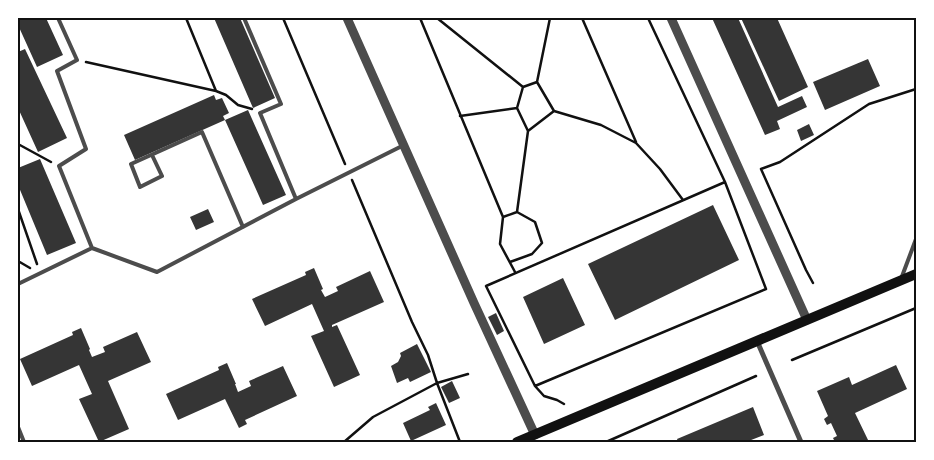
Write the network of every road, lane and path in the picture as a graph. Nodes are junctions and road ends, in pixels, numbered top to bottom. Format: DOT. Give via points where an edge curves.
graph roads {
  1 [pos="58,18"];
  2 [pos="186,18"];
  3 [pos="244,18"];
  4 [pos="283,18"];
  5 [pos="347,18"];
  6 [pos="420,18"];
  7 [pos="437,18"];
  8 [pos="550,18"];
  9 [pos="582,18"];
  10 [pos="648,18"];
  11 [pos="671,18"];
  12 [pos="77,60"];
  13 [pos="537,82"];
  14 [pos="523,87"];
  15 [pos="916,89"];
  16 [pos="216,91"];
  17 [pos="517,108"];
  18 [pos="554,111"];
  19 [pos="260,113"];
  20 [pos="461,116"];
  21 [pos="528,130"];
  22 [pos="636,143"];
  23 [pos="18,144"];
  24 [pos="404,145"];
  25 [pos="152,155"];
  26 [pos="59,166"];
  27 [pos="349,173"];
  28 [pos="725,182"];
  29 [pos="296,199"];
  30 [pos="683,200"];
  31 [pos="18,209"];
  32 [pos="517,212"];
  33 [pos="502,217"];
  34 [pos="243,227"];
  35 [pos="916,239"];
  36 [pos="92,248"];
  37 [pos="510,262"];
  38 [pos="515,272"];
  39 [pos="40,273"];
  40 [pos="916,274"];
  41 [pos="900,280"];
  42 [pos="813,283"];
  43 [pos="18,284"];
  44 [pos="916,308"];
  45 [pos="807,320"];
  46 [pos="757,341"];
  47 [pos="792,360"];
  48 [pos="468,374"];
  49 [pos="756,376"];
  50 [pos="437,383"];
  51 [pos="535,386"];
  52 [pos="564,404"];
  53 [pos="18,427"];
  54 [pos="535,435"];
  55 [pos="24,442"];
  56 [pos="344,442"];
  57 [pos="460,442"];
  58 [pos="517,442"];
  59 [pos="606,442"];
  60 [pos="801,442"];
  1 -- 12 [label="lane"];
  2 -- 16 [label="path"];
  3 -- 19 [label="lane" via="281,104"];
  4 -- 27 [label="path"];
  5 -- 24 [label="street"];
  6 -- 20 [label="path"];
  7 -- 14 [label="path"];
  8 -- 13 [label="path"];
  9 -- 22 [label="path"];
  10 -- 28 [label="path"];
  11 -- 45 [label="street"];
  12 -- 16 [label="path"];
  12 -- 26 [label="lane" via="57,71 86,150"];
  13 -- 14 [label="path"];
  13 -- 18 [label="path"];
  14 -- 17 [label="path"];
  15 -- 42 [label="path" via="869,104 780,162 761,169"];
  16 -- 19 [label="path" via="238,105"];
  17 -- 20 [label="path"];
  17 -- 21 [label="path"];
  18 -- 21 [label="path"];
  18 -- 22 [label="path" via="601,125"];
  19 -- 29 [label="lane"];
  20 -- 33 [label="path"];
  21 -- 32 [label="path"];
  22 -- 30 [label="path"];
  23 -- 26 [label="path"];
  24 -- 27 [label="lane"];
  24 -- 54 [label="street"];
  25 -- 25 [label="lane" via="131,164 140,187 162,176"];
  25 -- 34 [label="lane" via="202,132"];
  26 -- 36 [label="lane"];
  27 -- 29 [label="lane"];
  27 -- 50 [label="path" via="428,355"];
  28 -- 30 [label="path"];
  28 -- 51 [label="path" via="766,289"];
  29 -- 34 [label="lane"];
  30 -- 38 [label="path"];
  31 -- 39 [label="path"];
  32 -- 33 [label="path"];
  32 -- 37 [label="path" via="535,222 542,243 532,254"];
  33 -- 37 [label="path" via="500,244"];
  34 -- 36 [label="lane" via="157,272"];
  35 -- 41 [label="lane"];
  36 -- 39 [label="lane"];
  37 -- 38 [label="path"];
  38 -- 51 [label="path" via="486,286"];
  39 -- 43 [label="lane"];
  40 -- 41 [label="main road"];
  41 -- 45 [label="main road"];
  44 -- 47 [label="path"];
  45 -- 46 [label="main road"];
  46 -- 54 [label="main road"];
  46 -- 60 [label="street"];
  48 -- 50 [label="path"];
  49 -- 59 [label="path"];
  50 -- 56 [label="path" via="373,417"];
  50 -- 57 [label="path"];
  51 -- 52 [label="path" via="544,396"];
  53 -- 55 [label="lane"];
  54 -- 58 [label="main road"];
}
